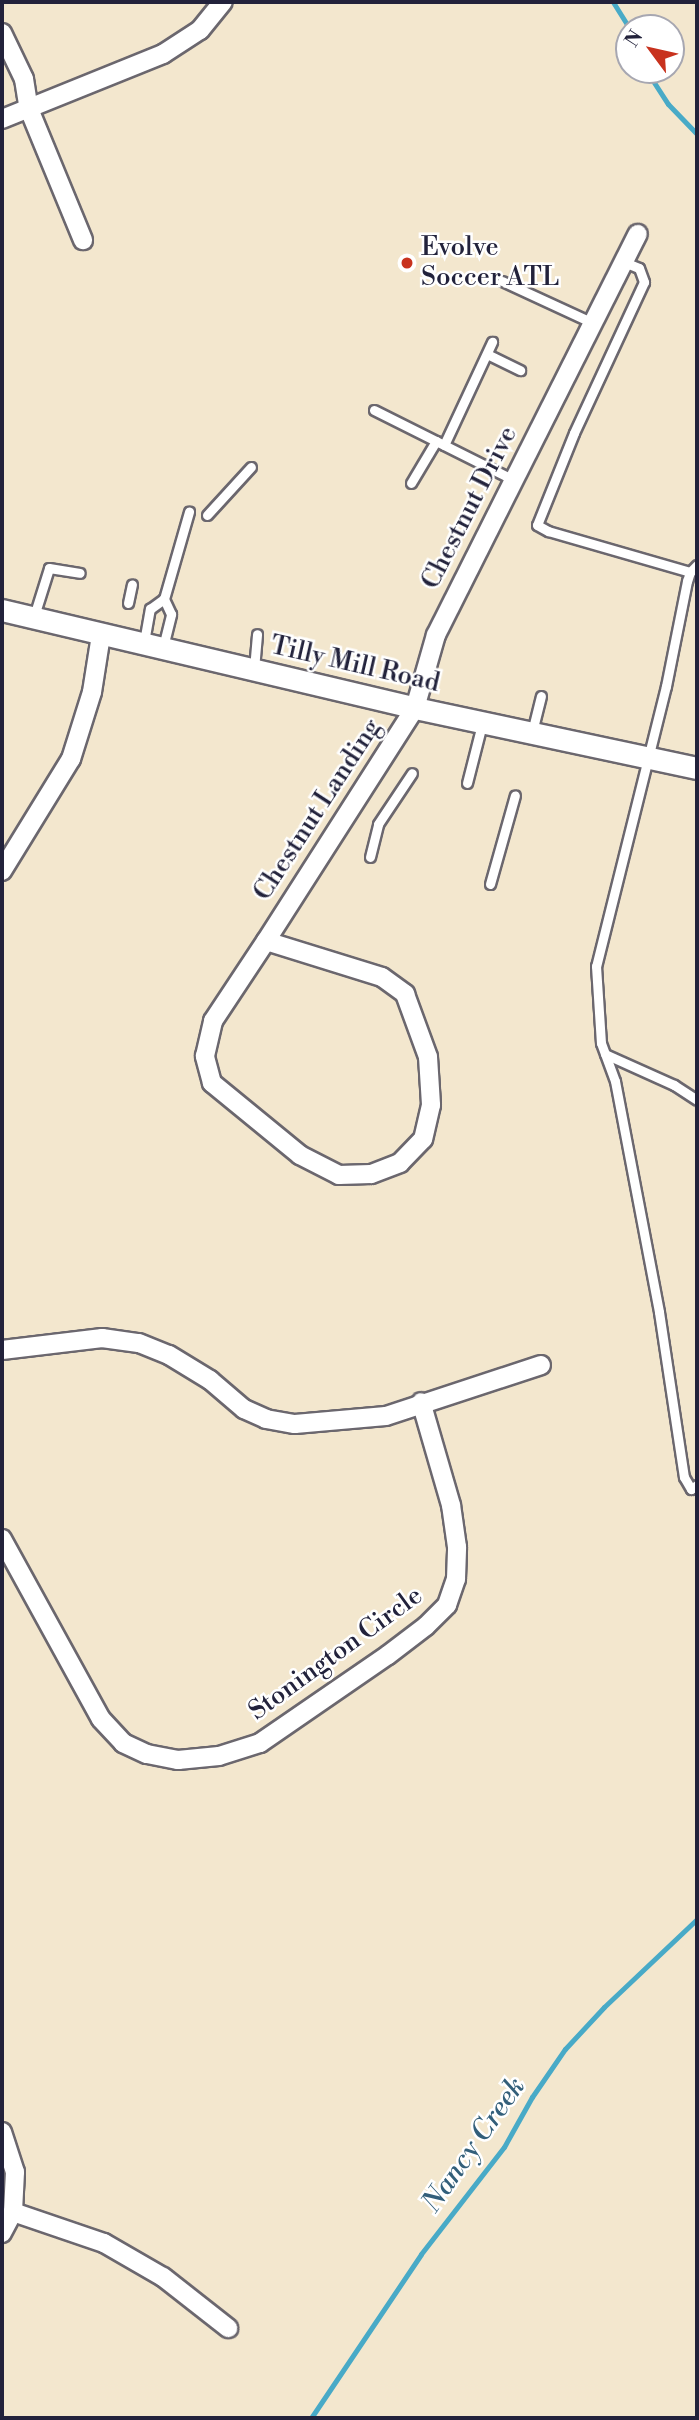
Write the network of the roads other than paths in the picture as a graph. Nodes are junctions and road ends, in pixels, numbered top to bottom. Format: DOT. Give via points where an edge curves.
graph roads {
  1 [pos="223,2"];
  2 [pos="2,33"];
  3 [pos="29,109"];
  4 [pos="2,119"];
  5 [pos="638,234"];
  6 [pos="83,240"];
  7 [pos="624,262"];
  8 [pos="502,281"];
  9 [pos="589,330"];
  10 [pos="492,342"];
  11 [pos="487,354"];
  12 [pos="520,370"];
  13 [pos="374,410"];
  14 [pos="440,443"];
  15 [pos="251,467"];
  16 [pos="514,480"];
  17 [pos="411,483"];
  18 [pos="189,512"];
  19 [pos="207,515"];
  20 [pos="694,568"];
  21 [pos="80,573"];
  22 [pos="132,584"];
  23 [pos="164,599"];
  24 [pos="128,603"];
  25 [pos="2,610"];
  26 [pos="33,618"];
  27 [pos="257,634"];
  28 [pos="101,635"];
  29 [pos="153,647"];
  30 [pos="254,671"];
  31 [pos="541,696"];
  32 [pos="415,708"];
  33 [pos="482,722"];
  34 [pos="533,732"];
  35 [pos="649,756"];
  36 [pos="697,768"];
  37 [pos="412,773"];
  38 [pos="467,783"];
  39 [pos="515,795"];
  40 [pos="370,857"];
  41 [pos="2,871"];
  42 [pos="490,884"];
  43 [pos="266,941"];
  44 [pos="605,1054"];
  45 [pos="697,1100"];
  46 [pos="2,1350"];
  47 [pos="541,1364"];
  48 [pos="421,1402"];
  49 [pos="697,1485"];
  50 [pos="2,1539"];
  51 [pos="2,2132"];
  52 [pos="13,2212"];
  53 [pos="2,2233"];
  54 [pos="228,2328"];
  1 -- 3 [label="street" via="200,30 163,54"];
  2 -- 3 [label="street" via="24,79"];
  3 -- 4 [label="street"];
  3 -- 6 [label="street"];
  5 -- 7 [label="street, Chestnut Drive"];
  7 -- 9 [label="street, Chestnut Drive"];
  7 -- 20 [label="lane" via="639,268 644,282 537,524 548,531"];
  8 -- 9 [label="lane"];
  9 -- 16 [label="street, Chestnut Drive"];
  10 -- 11 [label="lane"];
  11 -- 12 [label="lane"];
  11 -- 14 [label="lane"];
  13 -- 14 [label="lane"];
  14 -- 16 [label="lane"];
  14 -- 17 [label="lane"];
  15 -- 19 [label="lane"];
  16 -- 32 [label="street, Chestnut Drive" via="436,635"];
  18 -- 23 [label="lane"];
  20 -- 35 [label="lane"];
  21 -- 26 [label="lane" via="49,568"];
  22 -- 24 [label="lane"];
  23 -- 29 [label="lane" via="171,614"];
  23 -- 29 [label="lane" via="150,609"];
  25 -- 26 [label="street, Tilly Mill Road"];
  26 -- 28 [label="street, Tilly Mill Road"];
  27 -- 30 [label="lane"];
  28 -- 29 [label="street, Tilly Mill Road"];
  28 -- 41 [label="street" via="92,692 71,759"];
  29 -- 30 [label="street, Tilly Mill Road"];
  30 -- 32 [label="street, Tilly Mill Road"];
  31 -- 34 [label="lane"];
  32 -- 33 [label="street, Tilly Mill Road"];
  32 -- 43 [label="street, Chestnut Landing"];
  33 -- 34 [label="street, Tilly Mill Road"];
  33 -- 38 [label="lane"];
  34 -- 35 [label="street, Tilly Mill Road"];
  35 -- 36 [label="street, Tilly Mill Road"];
  35 -- 44 [label="lane" via="596,966"];
  37 -- 40 [label="lane" via="378,824"];
  39 -- 42 [label="lane"];
  43 -- 43 [label="street, Chestnut Landing" via="213,1021 205,1056 212,1083 300,1154 338,1175 371,1174 400,1163 423,1139 431,1105 428,1057 405,994 382,977"];
  44 -- 45 [label="lane"];
  44 -- 49 [label="lane" via="615,1082 659,1312 684,1477 691,1489"];
  46 -- 48 [label="street" via="102,1338 139,1343 210,1380 243,1409 295,1424 386,1416"];
  47 -- 48 [label="street"];
  48 -- 50 [label="street, Stonington Circle" via="451,1505 457,1547 456,1578 447,1605 388,1655 260,1743 219,1756 178,1760 147,1754 123,1742 101,1719"];
  51 -- 52 [label="street" via="15,2172"];
  52 -- 53 [label="street"];
  52 -- 54 [label="street" via="104,2243 163,2277"];
}
